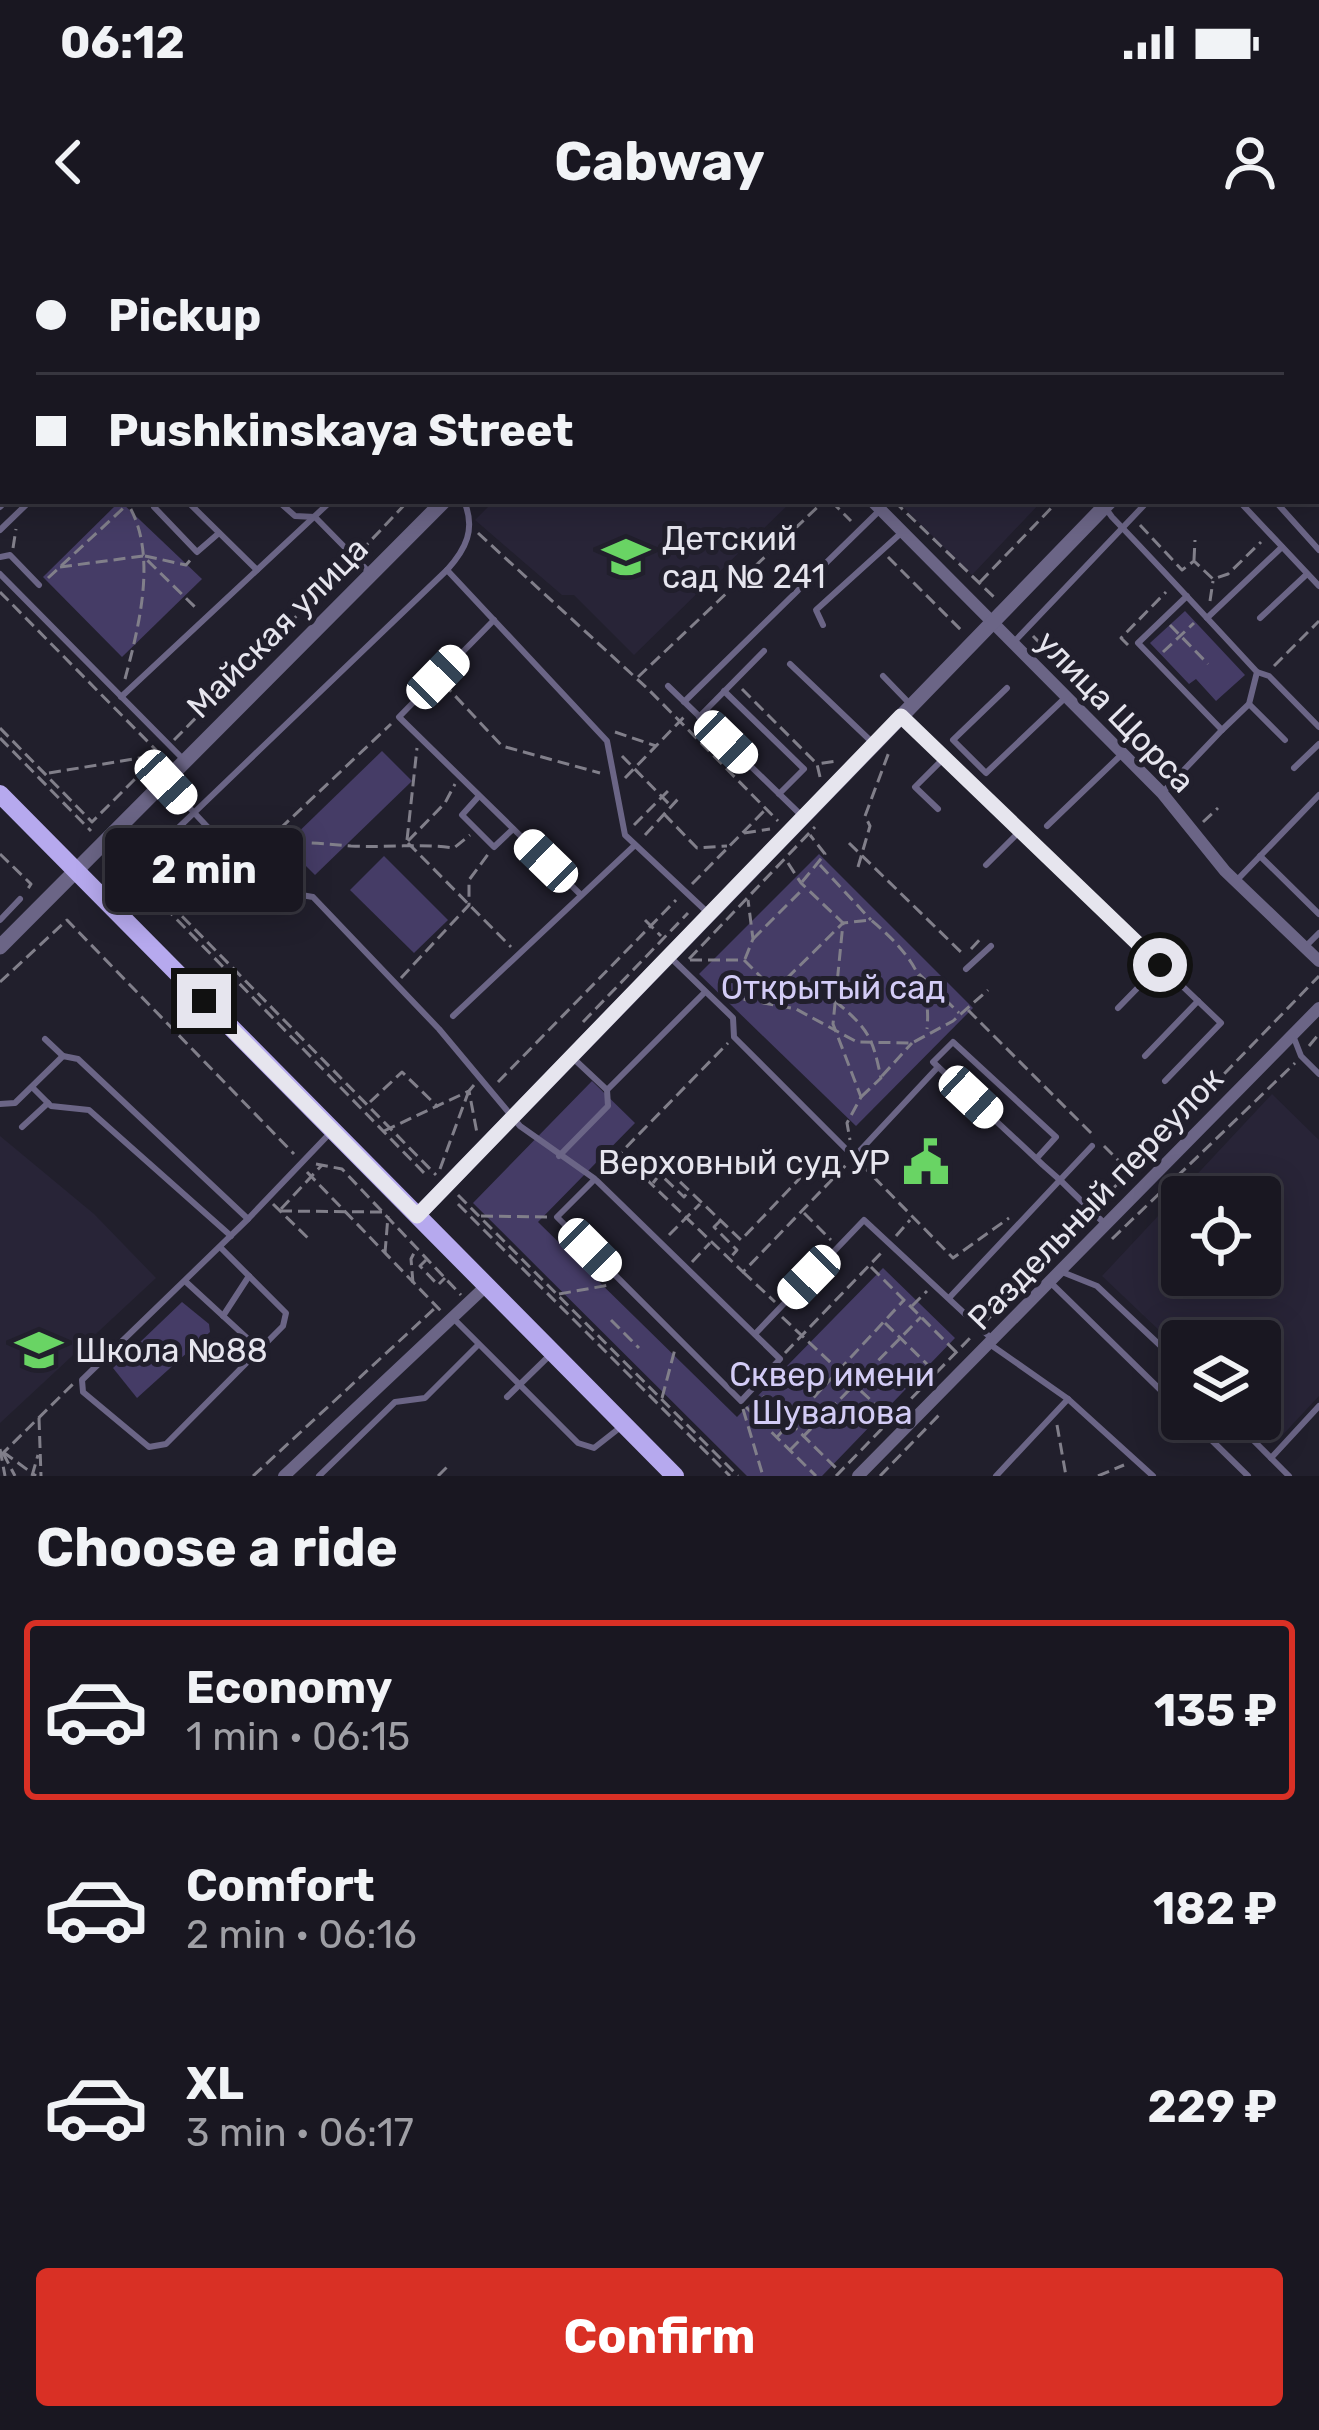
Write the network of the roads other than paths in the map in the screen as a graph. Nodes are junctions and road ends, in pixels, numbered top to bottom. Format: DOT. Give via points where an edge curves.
graph roads {
  1 [pos="27,504"];
  2 [pos="190,504"];
  3 [pos="281,504"];
  4 [pos="328,504"];
  5 [pos="441,504"];
  6 [pos="465,504"];
  7 [pos="1107,504"];
  8 [pos="1145,504"];
  9 [pos="1242,504"];
  10 [pos="1278,504"];
  11 [pos="877,505"];
  12 [pos="154,507"];
  13 [pos="315,517"];
  14 [pos="1123,528"];
  15 [pos="0,530"];
  16 [pos="219,532"];
  17 [pos="903,532"];
  18 [pos="1282,547"];
  19 [pos="1319,550"];
  20 [pos="0,557"];
  21 [pos="448,570"];
  22 [pos="257,571"];
  23 [pos="0,574"];
  24 [pos="371,574"];
  25 [pos="1307,574"];
  26 [pos="39,585"];
  27 [pos="1319,586"];
  28 [pos="1186,596"];
  29 [pos="1207,618"];
  30 [pos="1259,618"];
  31 [pos="494,620"];
  32 [pos="992,621"];
  33 [pos="823,625"];
  34 [pos="1012,644"];
  35 [pos="764,651"];
  36 [pos="790,664"];
  37 [pos="1256,672"];
  38 [pos="884,676"];
  39 [pos="668,686"];
  40 [pos="1007,688"];
  41 [pos="724,692"];
  42 [pos="121,697"];
  43 [pos="1066,697"];
  44 [pos="684,702"];
  45 [pos="1249,704"];
  46 [pos="906,711"];
  47 [pos="699,717"];
  48 [pos="1319,727"];
  49 [pos="1222,730"];
  50 [pos="1285,740"];
  51 [pos="1319,744"];
  52 [pos="883,745"];
  53 [pos="1122,753"];
  54 [pos="944,758"];
  55 [pos="185,762"];
  56 [pos="1294,767"];
  57 [pos="166,782"];
  58 [pos="1162,793"];
  59 [pos="0,794"];
  60 [pos="779,794"];
  61 [pos="1319,795"];
  62 [pos="478,796"];
  63 [pos="938,809"];
  64 [pos="194,812"];
  65 [pos="1046,826"];
  66 [pos="808,827"];
  67 [pos="513,829"];
  68 [pos="1020,831"];
  69 [pos="635,845"];
  70 [pos="1260,856"];
  71 [pos="986,865"];
  72 [pos="76,872"];
  73 [pos="1235,881"];
  74 [pos="179,882"];
  75 [pos="580,894"];
  76 [pos="20,899"];
  77 [pos="1319,914"];
  78 [pos="713,916"];
  79 [pos="0,920"];
  80 [pos="1319,933"];
  81 [pos="1,944"];
  82 [pos="991,946"];
  83 [pos="1304,947"];
  84 [pos="680,959"];
  85 [pos="1319,961"];
  86 [pos="1160,965"];
  87 [pos="966,969"];
  88 [pos="704,993"];
  89 [pos="1198,1001"];
  90 [pos="1118,1008"];
  91 [pos="1319,1008"];
  92 [pos="452,1016"];
  93 [pos="1293,1035"];
  94 [pos="45,1039"];
  95 [pos="63,1056"];
  96 [pos="1145,1056"];
  97 [pos="574,1059"];
  98 [pos="939,1067"];
  99 [pos="1319,1074"];
  100 [pos="1165,1082"];
  101 [pos="32,1087"];
  102 [pos="608,1090"];
  103 [pos="48,1102"];
  104 [pos="0,1104"];
  105 [pos="515,1118"];
  106 [pos="22,1127"];
  107 [pos="332,1131"];
  108 [pos="1092,1146"];
  109 [pos="559,1156"];
  110 [pos="1037,1158"];
  111 [pos="595,1179"];
  112 [pos="1060,1180"];
  113 [pos="417,1216"];
  114 [pos="248,1219"];
  115 [pos="1107,1226"];
  116 [pos="231,1236"];
  117 [pos="220,1246"];
  118 [pos="1062,1272"];
  119 [pos="249,1276"];
  120 [pos="185,1281"];
  121 [pos="1051,1283"];
  122 [pos="486,1286"];
  123 [pos="950,1298"];
  124 [pos="223,1316"];
  125 [pos="453,1317"];
  126 [pos="755,1334"];
  127 [pos="993,1343"];
  128 [pos="478,1345"];
  129 [pos="1161,1346"];
  130 [pos="259,1349"];
  131 [pos="553,1352"];
  132 [pos="519,1385"];
  133 [pos="1161,1390"];
  134 [pos="507,1397"];
  135 [pos="1068,1399"];
  136 [pos="1319,1406"];
  137 [pos="623,1424"];
  138 [pos="1213,1440"];
  139 [pos="1252,1440"];
  140 [pos="1271,1459"];
  141 [pos="284,1476"];
  142 [pos="319,1476"];
  143 [pos="675,1476"];
  144 [pos="858,1476"];
  145 [pos="996,1476"];
  146 [pos="1153,1476"];
  147 [pos="1248,1476"];
  148 [pos="1289,1476"];
  1 -- 15 [label="lane"];
  2 -- 16 [label="lane"];
  3 -- 13 [label="lane" via="295,517"];
  4 -- 13 [label="lane"];
  5 -- 24 [label="street, Майская улица"];
  6 -- 21 [label="lane" via="471,526 465,550"];
  7 -- 14 [label="lane"];
  7 -- 32 [label="street"];
  8 -- 14 [label="lane"];
  9 -- 18 [label="lane"];
  10 -- 19 [label="lane"];
  11 -- 17 [label="street, улица Щорса"];
  11 -- 44 [label="lane"];
  12 -- 16 [label="lane" via="197,552"];
  13 -- 22 [label="lane"];
  13 -- 24 [label="lane"];
  14 -- 28 [label="lane"];
  14 -- 34 [label="lane"];
  16 -- 22 [label="lane"];
  17 -- 32 [label="street, улица Щорса"];
  17 -- 33 [label="lane" via="816,610"];
  18 -- 25 [label="lane"];
  18 -- 29 [label="lane"];
  20 -- 26 [label="lane" via="10,555"];
  21 -- 31 [label="lane"];
  21 -- 64 [label="lane"];
  22 -- 42 [label="lane"];
  23 -- 42 [label="lane"];
  24 -- 55 [label="street, Майская улица"];
  25 -- 27 [label="lane"];
  25 -- 30 [label="lane"];
  28 -- 29 [label="lane"];
  28 -- 49 [label="lane" via="1138,643"];
  29 -- 37 [label="lane"];
  31 -- 62 [label="lane" via="399,716"];
  31 -- 69 [label="lane" via="607,740 625,835"];
  32 -- 34 [label="street, улица Щорса"];
  32 -- 46 [label="street"];
  34 -- 43 [label="street, улица Щорса"];
  35 -- 41 [label="lane"];
  36 -- 52 [label="lane"];
  37 -- 45 [label="lane"];
  37 -- 48 [label="lane"];
  38 -- 46 [label="lane"];
  39 -- 44 [label="lane"];
  40 -- 43 [label="lane" via="953,740 986,773"];
  41 -- 47 [label="lane"];
  41 -- 60 [label="lane" via="804,769"];
  42 -- 55 [label="lane"];
  43 -- 53 [label="street, улица Щорса"];
  44 -- 47 [label="lane"];
  45 -- 49 [label="lane"];
  45 -- 50 [label="lane"];
  46 -- 52 [label="street"];
  46 -- 54 [label="lane"];
  47 -- 60 [label="lane"];
  49 -- 58 [label="lane"];
  51 -- 56 [label="lane"];
  52 -- 66 [label="street"];
  53 -- 58 [label="street, улица Щорса"];
  53 -- 65 [label="lane"];
  54 -- 63 [label="lane" via="915,787"];
  54 -- 68 [label="lane"];
  55 -- 57 [label="street, Майская улица"];
  57 -- 64 [label="lane"];
  57 -- 72 [label="street, Майская улица" via="110,847"];
  58 -- 73 [label="street, улица Щорса"];
  59 -- 72 [label="main road"];
  60 -- 66 [label="lane"];
  61 -- 70 [label="lane"];
  62 -- 67 [label="lane"];
  62 -- 67 [label="lane" via="462,815 494,847"];
  64 -- 74 [label="lane" via="151,854"];
  64 -- 105 [label="lane" via="266,889 313,897"];
  66 -- 78 [label="street"];
  67 -- 75 [label="lane"];
  68 -- 71 [label="lane"];
  68 -- 86 [label="lane"];
  69 -- 75 [label="lane"];
  69 -- 78 [label="lane"];
  70 -- 73 [label="lane"];
  70 -- 77 [label="lane"];
  72 -- 81 [label="street, Майская улица"];
  72 -- 107 [label="main road"];
  73 -- 83 [label="street, улица Щорса"];
  75 -- 92 [label="lane"];
  76 -- 79 [label="lane"];
  78 -- 84 [label="street"];
  80 -- 83 [label="lane"];
  82 -- 87 [label="lane"];
  83 -- 85 [label="street, улица Щорса"];
  84 -- 88 [label="lane"];
  84 -- 97 [label="street"];
  86 -- 89 [label="lane"];
  86 -- 90 [label="lane"];
  88 -- 98 [label="lane" via="733,1018 734,1037 854,1157"];
  88 -- 102 [label="lane"];
  89 -- 96 [label="lane"];
  89 -- 100 [label="lane" via="1221,1023"];
  91 -- 93 [label="street, Раздельный переулок"];
  93 -- 99 [label="lane"];
  93 -- 115 [label="street, Раздельный переулок"];
  94 -- 95 [label="lane"];
  95 -- 101 [label="lane"];
  95 -- 114 [label="lane" via="78,1059"];
  97 -- 102 [label="lane"];
  97 -- 105 [label="street"];
  98 -- 110 [label="lane"];
  98 -- 110 [label="lane" via="933,1062 953,1042 1056,1137"];
  101 -- 103 [label="lane"];
  101 -- 104 [label="lane" via="15,1103"];
  102 -- 109 [label="lane" via="608,1106"];
  103 -- 106 [label="lane"];
  103 -- 116 [label="lane" via="89,1110"];
  105 -- 109 [label="lane"];
  105 -- 113 [label="street"];
  107 -- 113 [label="main road"];
  107 -- 114 [label="lane"];
  108 -- 112 [label="lane"];
  109 -- 111 [label="lane"];
  110 -- 112 [label="lane"];
  111 -- 126 [label="lane"];
  111 -- 126 [label="lane" via="557,1217 740,1401 780,1359"];
  112 -- 115 [label="lane"];
  112 -- 123 [label="lane"];
  113 -- 122 [label="main road"];
  114 -- 116 [label="lane"];
  115 -- 118 [label="street, Раздельный переулок"];
  116 -- 117 [label="lane"];
  117 -- 119 [label="lane"];
  117 -- 120 [label="lane"];
  118 -- 121 [label="street, Раздельный переулок"];
  118 -- 129 [label="lane" via="1097,1286"];
  119 -- 124 [label="lane"];
  119 -- 130 [label="lane" via="286,1313"];
  120 -- 124 [label="lane"];
  120 -- 130 [label="lane" via="82,1380 82,1392 149,1448 166,1444"];
  121 -- 127 [label="street, Раздельный переулок"];
  121 -- 133 [label="lane"];
  122 -- 125 [label="street"];
  122 -- 131 [label="main road"];
  123 -- 126 [label="lane" via="864,1220"];
  123 -- 127 [label="lane"];
  124 -- 130 [label="lane"];
  125 -- 128 [label="lane"];
  125 -- 141 [label="street"];
  127 -- 135 [label="lane"];
  127 -- 144 [label="street, Раздельный переулок"];
  128 -- 132 [label="lane"];
  128 -- 142 [label="lane" via="424,1398 394,1402"];
  131 -- 132 [label="lane"];
  131 -- 137 [label="main road"];
  132 -- 134 [label="lane"];
  132 -- 137 [label="lane" via="578,1443 594,1448"];
  135 -- 145 [label="lane"];
  135 -- 146 [label="lane"];
  136 -- 140 [label="lane"];
  137 -- 143 [label="main road"];
  138 -- 147 [label="lane"];
  139 -- 140 [label="lane"];
  140 -- 148 [label="lane"];
}
